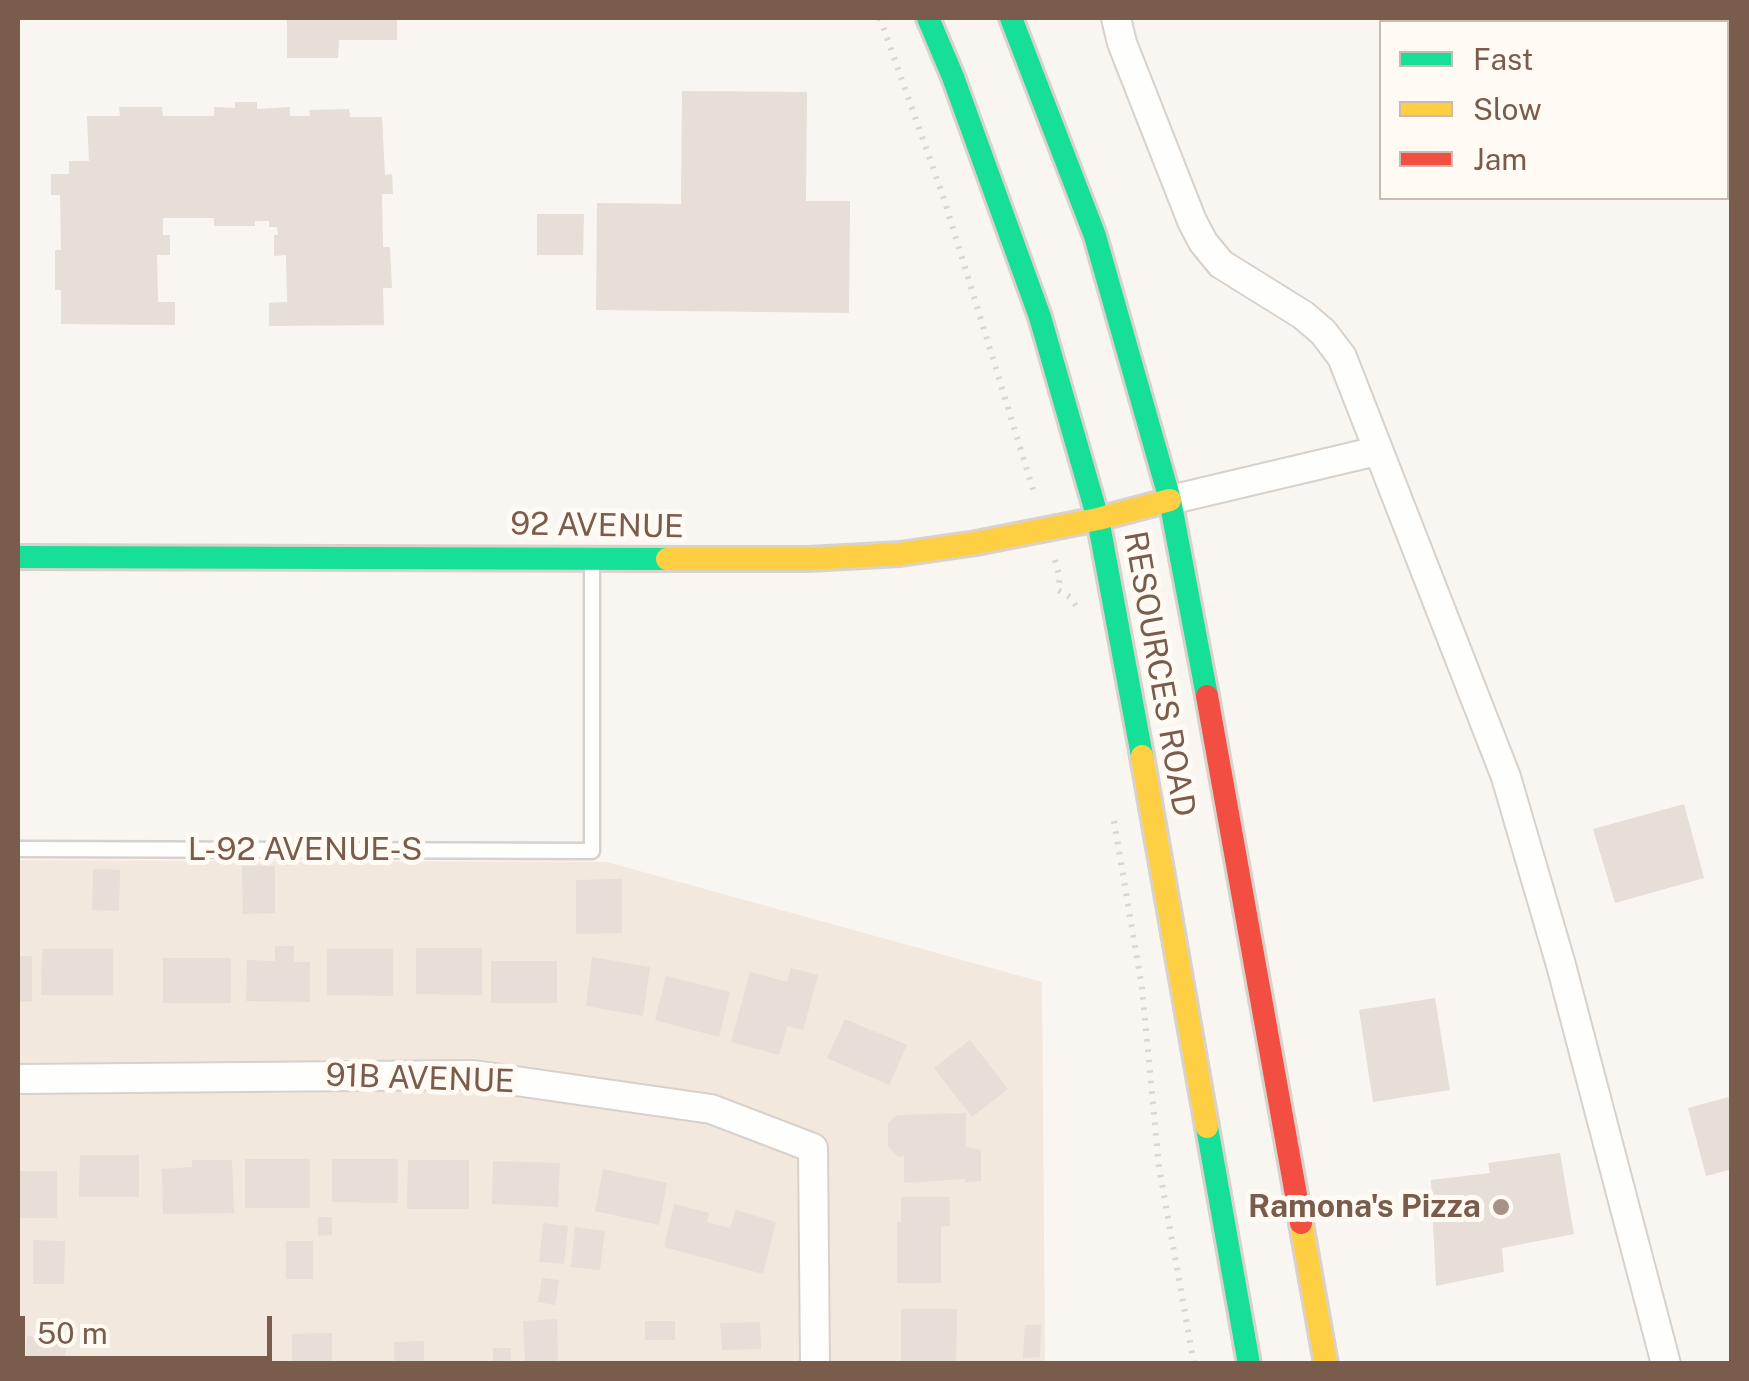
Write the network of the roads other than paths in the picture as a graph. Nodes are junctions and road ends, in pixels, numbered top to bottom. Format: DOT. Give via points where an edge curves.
graph roads {
  1 [pos="928,18"];
  2 [pos="1012,18"];
  3 [pos="1116,18"];
  4 [pos="1378,450"];
  5 [pos="1170,500"];
  6 [pos="1098,520"];
  7 [pos="18,557"];
  8 [pos="592,557"];
  9 [pos="18,849"];
  10 [pos="18,1078"];
  11 [pos="816,1364"];
  12 [pos="1249,1364"];
  13 [pos="1326,1364"];
  14 [pos="1666,1364"];
  1 -- 6 [label="main road, RESOURCES ROAD" via="1040,317"];
  2 -- 5 [label="main road, RESOURCES ROAD" via="1094,236"];
  3 -- 4 [label="street" via="1203,242 1221,264 1323,332 1342,356"];
  4 -- 5 [label="street"];
  4 -- 14 [label="street" via="1506,777"];
  5 -- 6 [label="main road, 92 AVENUE"];
  5 -- 13 [label="main road, RESOURCES ROAD"];
  6 -- 8 [label="main road, 92 AVENUE" via="900,554"];
  6 -- 12 [label="main road, RESOURCES ROAD"];
  7 -- 8 [label="main road, 92 AVENUE"];
  8 -- 9 [label="lane, L-92 AVENUE-S" via="592,851"];
  10 -- 11 [label="street, 91B AVENUE" via="474,1074 711,1109 813,1148"];
}
